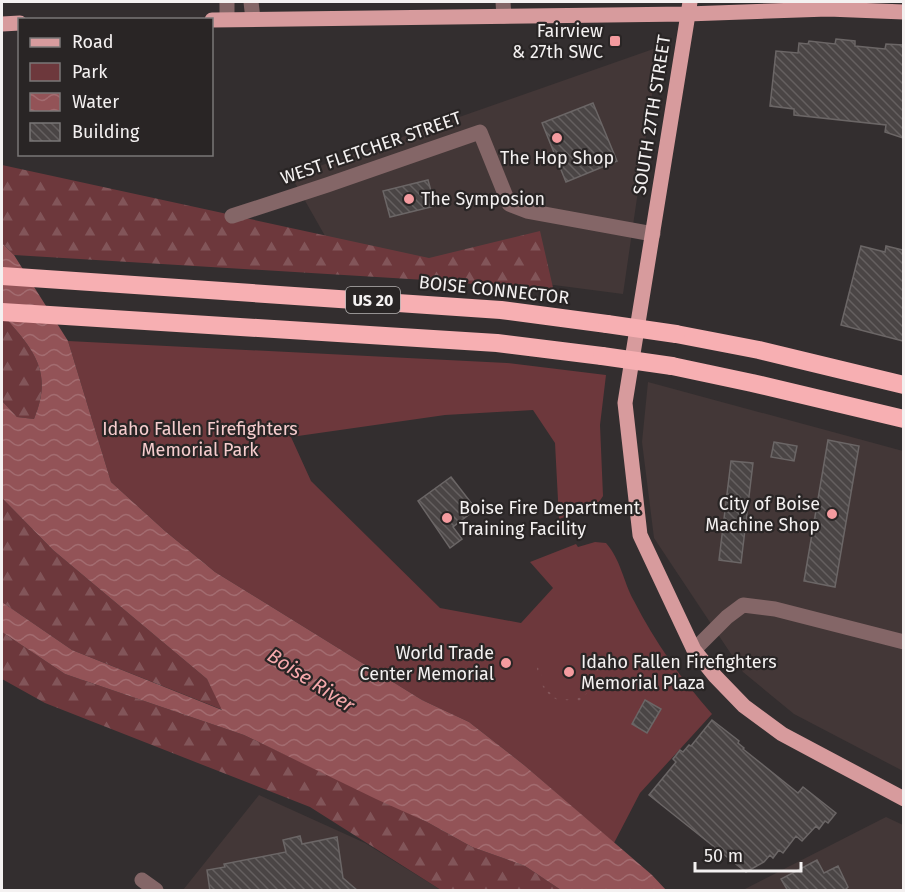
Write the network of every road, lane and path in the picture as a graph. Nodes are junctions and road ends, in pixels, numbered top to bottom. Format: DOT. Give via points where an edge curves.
graph roads {
  1 [pos="227,2"];
  2 [pos="252,2"];
  3 [pos="688,8"];
  4 [pos="504,9"];
  5 [pos="903,12"];
  6 [pos="227,19"];
  7 [pos="253,19"];
  8 [pos="213,20"];
  9 [pos="18,23"];
  10 [pos="2,24"];
  11 [pos="232,216"];
  12 [pos="653,234"];
  13 [pos="2,276"];
  14 [pos="2,312"];
  15 [pos="903,385"];
  16 [pos="903,419"];
  17 [pos="903,642"];
  18 [pos="693,650"];
  19 [pos="903,799"];
  20 [pos="142,880"];
  21 [pos="156,891"];
  1 -- 6 [label="street"];
  2 -- 7 [label="street"];
  3 -- 4 [label="main road"];
  3 -- 5 [label="main road"];
  3 -- 12 [label="main road, SOUTH 27TH STREET"];
  4 -- 7 [label="main road"];
  6 -- 7 [label="main road"];
  6 -- 8 [label="main road"];
  9 -- 10 [label="main road"];
  11 -- 12 [label="street, WEST FLETCHER STREET" via="480,132 509,204 527,211"];
  12 -- 18 [label="main road, SOUTH 27TH STREET" via="625,403 640,535"];
  13 -- 15 [label="highway, BOISE CONNECTOR / US 20, bridge" via="501,310 676,334"];
  14 -- 16 [label="highway, US 20, bridge" via="485,342 672,366"];
  17 -- 18 [label="street" via="765,607 743,605"];
  18 -- 19 [label="main road, SOUTH 27TH STREET" via="744,706 782,734"];
  20 -- 21 [label="street"];
}
